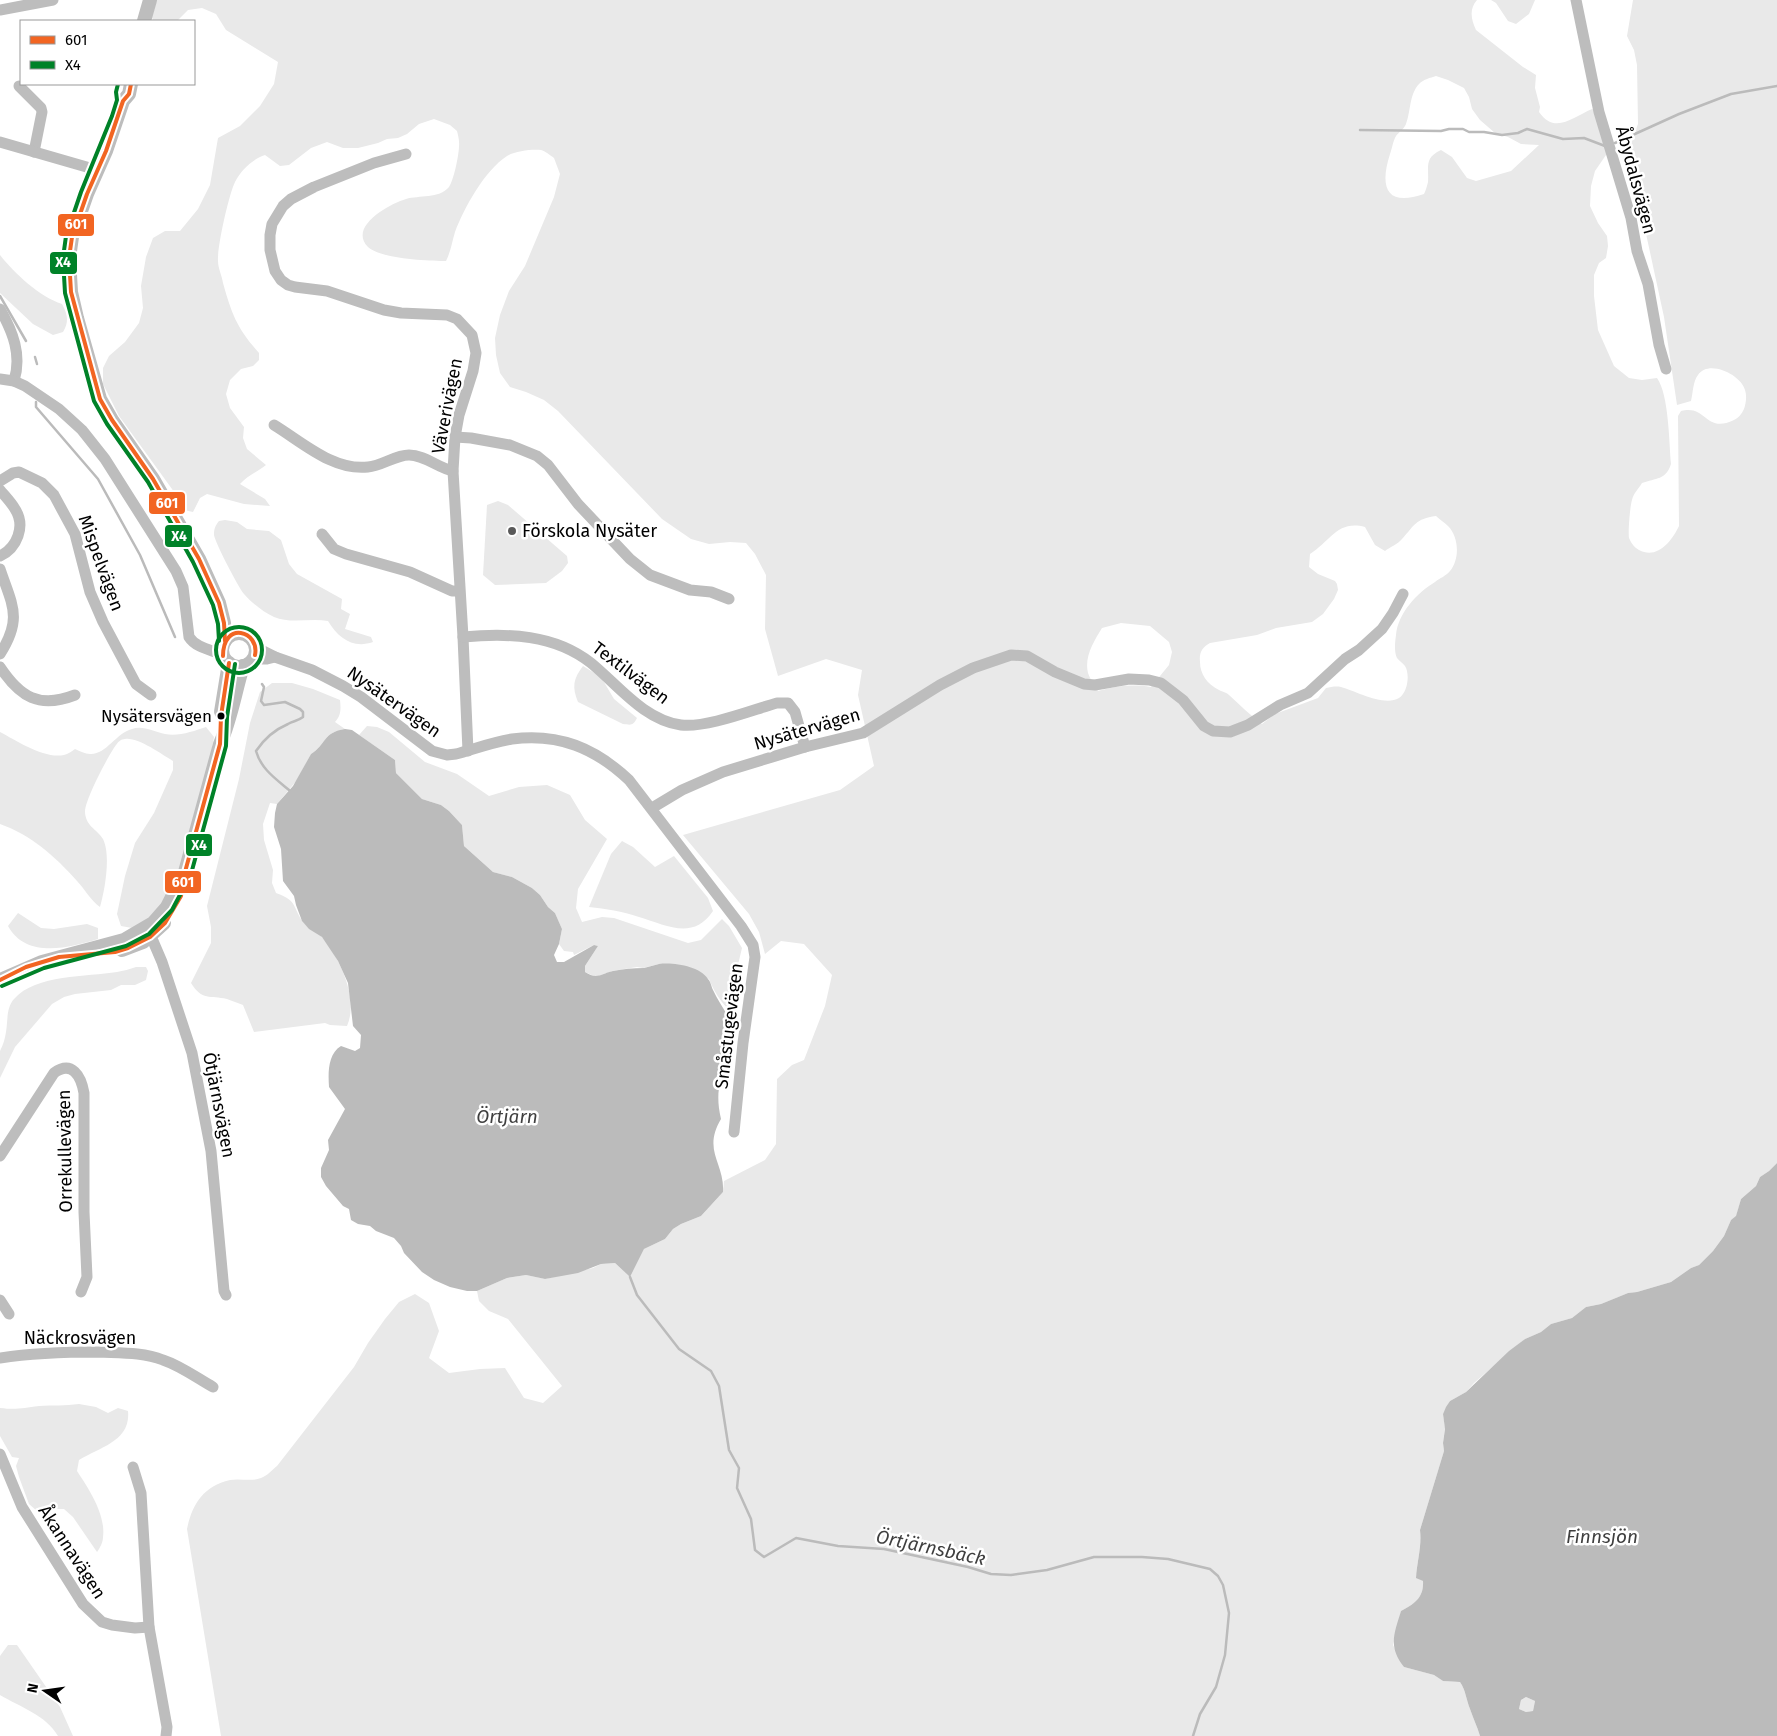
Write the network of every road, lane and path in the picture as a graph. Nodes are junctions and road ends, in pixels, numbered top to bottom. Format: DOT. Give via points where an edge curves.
graph roads {
  1 [pos="53,0"];
  2 [pos="143,0"];
  3 [pos="150,0"];
  4 [pos="1576,0"];
  5 [pos="0,10"];
  6 [pos="138,20"];
  7 [pos="144,20"];
  8 [pos="124,85"];
  9 [pos="131,85"];
  10 [pos="19,86"];
  11 [pos="123,101"];
  12 [pos="0,142"];
  13 [pos="34,152"];
  14 [pos="406,154"];
  15 [pos="97,170"];
  16 [pos="0,309"];
  17 [pos="1666,369"];
  18 [pos="0,379"];
  19 [pos="14,381"];
  20 [pos="274,425"];
  21 [pos="455,437"];
  22 [pos="453,471"];
  23 [pos="0,481"];
  24 [pos="0,490"];
  25 [pos="322,534"];
  26 [pos="0,556"];
  27 [pos="0,569"];
  28 [pos="460,591"];
  29 [pos="1403,594"];
  30 [pos="729,599"];
  31 [pos="219,603"];
  32 [pos="241,633"];
  33 [pos="463,637"];
  34 [pos="236,653"];
  35 [pos="0,654"];
  36 [pos="0,667"];
  37 [pos="75,695"];
  38 [pos="151,695"];
  39 [pos="805,747"];
  40 [pos="468,751"];
  41 [pos="652,808"];
  42 [pos="148,933"];
  43 [pos="0,980"];
  44 [pos="734,1132"];
  45 [pos="0,1156"];
  46 [pos="81,1292"];
  47 [pos="226,1295"];
  48 [pos="0,1300"];
  49 [pos="9,1314"];
  50 [pos="0,1358"];
  51 [pos="213,1387"];
  52 [pos="0,1454"];
  53 [pos="133,1467"];
  54 [pos="149,1627"];
  55 [pos="166,1736"];
  1 -- 5 [label="street"];
  2 -- 6 [label="street"];
  3 -- 7 [label="street"];
  4 -- 17 [label="street, Åbydalsvägen" via="1598,112 1631,218"];
  8 -- 11 [label="street"];
  9 -- 11 [label="street"];
  10 -- 13 [label="street" via="42,112"];
  11 -- 15 [label="street"];
  12 -- 13 [label="street"];
  13 -- 15 [label="street"];
  14 -- 21 [label="street, Väverivägen" via="374,163 314,188 282,206 270,235 272,261 281,280 295,287 327,291 384,310 457,319 472,335 476,353"];
  15 -- 31 [label="street" via="78,217 70,251 71,292 79,326 100,399 153,479 199,559"];
  16 -- 19 [label="street" via="17,355"];
  18 -- 19 [label="street"];
  19 -- 34 [label="street, Nysätervägen" via="70,419 105,459 176,571 184,594 189,637 204,648"];
  20 -- 22 [label="street" via="329,460 368,467 409,455"];
  21 -- 22 [label="street, Väverivägen"];
  21 -- 30 [label="street" via="510,445 537,456 630,559 650,574 690,590 711,592"];
  22 -- 28 [label="street, Väverivägen"];
  23 -- 38 [label="street, Mispelvägen" via="18,472 42,483 54,495 74,534 90,592 103,622 136,684"];
  24 -- 26 [label="street" via="15,508 20,525 17,540"];
  25 -- 28 [label="street" via="334,549 346,554 410,572 452,591"];
  27 -- 35 [label="street" via="14,618"];
  28 -- 33 [label="street, Väverivägen"];
  29 -- 39 [label="street, Nysätervägen" via="1382,629 1308,693 1230,732 1213,731 1204,726 1183,700 1160,684 1129,679 1084,684 1019,654 973,668 863,733"];
  31 -- 32 [label="street"];
  31 -- 34 [label="street"];
  32 -- 34 [label="street" via="232,634"];
  32 -- 34 [label="street" via="250,638"];
  33 -- 39 [label="street, Textilvägen" via="520,636 554,643 589,662 650,713 682,725 706,723 777,703 788,703 795,712"];
  33 -- 40 [label="street, Väverivägen"];
  34 -- 40 [label="street, Nysätervägen" via="275,657 312,670 361,697 432,751 446,755"];
  34 -- 42 [label="street" via="221,716 220,744 182,891 165,923"];
  36 -- 37 [label="street" via="10,682 35,699 52,702"];
  39 -- 41 [label="street, Nysätervägen" via="702,780"];
  40 -- 41 [label="street, Nysätervägen" via="510,740 562,741 611,764"];
  41 -- 44 [label="street, Småstugevägen" via="752,945 755,957"];
  42 -- 43 [label="street" via="128,948 59,957 26,967"];
  42 -- 47 [label="street, Ötjärnsvägen" via="162,962 192,1053 212,1151"];
  45 -- 46 [label="street, Orrekullevägen" via="54,1073 68,1068 74,1071 82,1082 84,1093 87,1277"];
  48 -- 49 [label="street"];
  50 -- 51 [label="street, Näckrosvägen" via="59,1352 146,1355 175,1365"];
  52 -- 54 [label="street, Åkannavägen" via="22,1508 83,1604 102,1622 112,1626"];
  53 -- 54 [label="street" via="141,1493"];
  54 -- 55 [label="street"];
}
